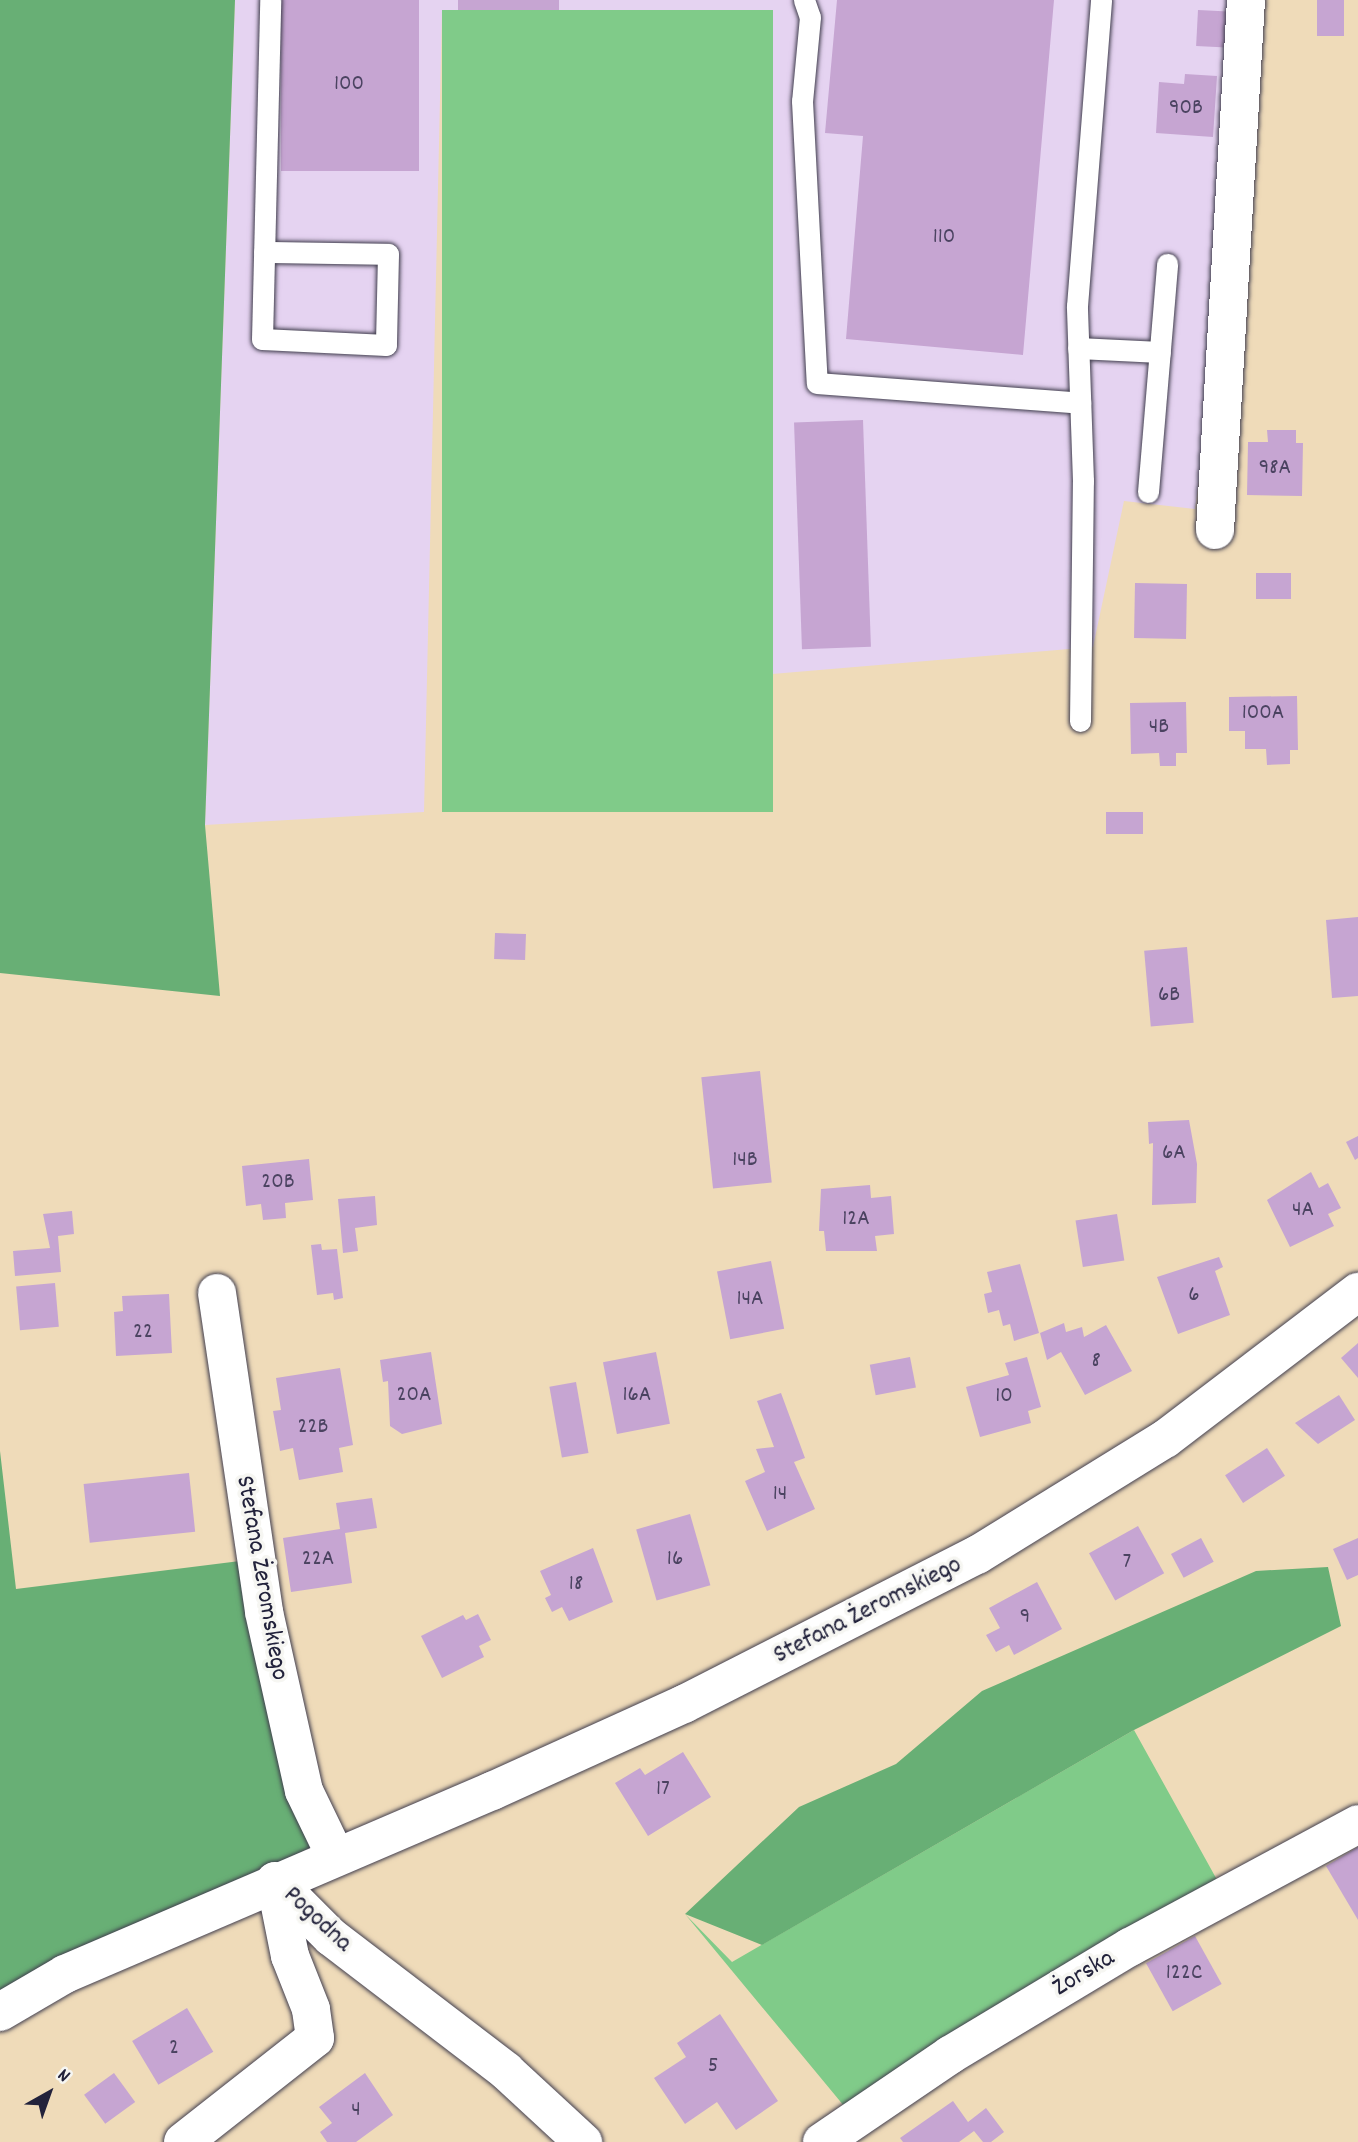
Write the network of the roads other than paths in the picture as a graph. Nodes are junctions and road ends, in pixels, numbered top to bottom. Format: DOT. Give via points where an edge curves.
graph roads {
  1 [pos="270,0"];
  2 [pos="804,0"];
  3 [pos="1101,0"];
  4 [pos="1246,0"];
  5 [pos="264,252"];
  6 [pos="1167,264"];
  7 [pos="1078,348"];
  8 [pos="1160,352"];
  9 [pos="1080,403"];
  10 [pos="1148,492"];
  11 [pos="1215,530"];
  12 [pos="1080,721"];
  13 [pos="1358,1292"];
  14 [pos="217,1293"];
  15 [pos="1358,1824"];
  16 [pos="335,1855"];
  17 [pos="275,1881"];
  18 [pos="0,2012"];
  19 [pos="183,2142"];
  20 [pos="583,2142"];
  21 [pos="822,2142"];
  1 -- 5 [label="lane"];
  2 -- 9 [label="lane" via="810,17 802,101 817,383"];
  3 -- 7 [label="lane" via="1077,306"];
  4 -- 11 [label="street"];
  5 -- 5 [label="lane" via="262,339 386,345 387,254"];
  6 -- 8 [label="lane"];
  7 -- 8 [label="lane"];
  7 -- 9 [label="lane"];
  8 -- 10 [label="lane"];
  9 -- 12 [label="lane"];
  13 -- 16 [label="street, Stefana Żeromskiego" via="1164,1439 977,1555 684,1704 492,1791"];
  14 -- 16 [label="street, Stefana Żeromskiego" via="264,1612 304,1791"];
  15 -- 21 [label="street, Żorska" via="1130,1947 950,2055"];
  16 -- 17 [label="street, Stefana Żeromskiego"];
  17 -- 18 [label="street, Stefana Żeromskiego" via="65,1974"];
  17 -- 19 [label="street, Pogodna" via="315,2038"];
  17 -- 20 [label="street, Pogodna" via="331,1937 506,2071"];
}
